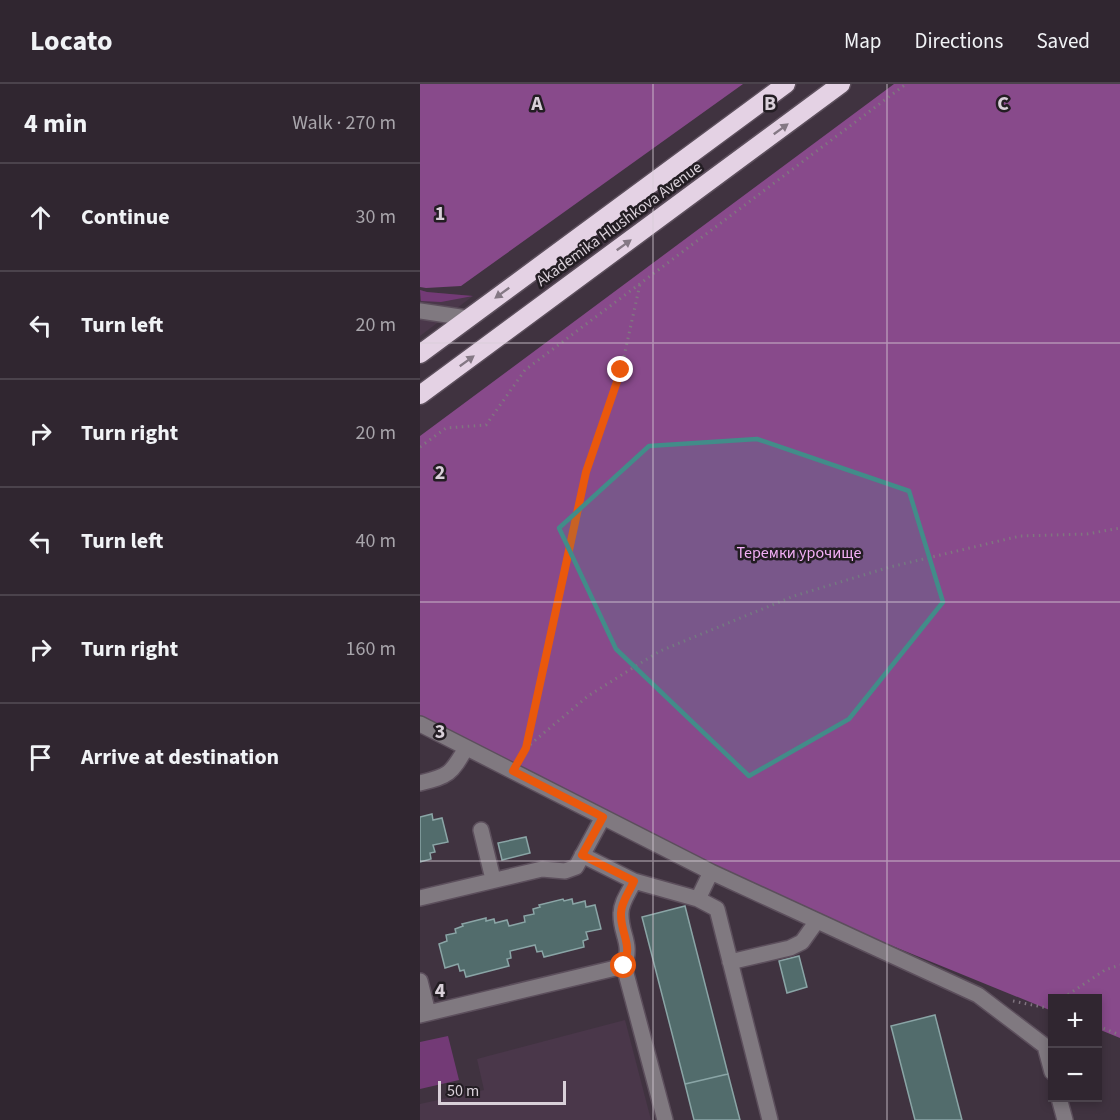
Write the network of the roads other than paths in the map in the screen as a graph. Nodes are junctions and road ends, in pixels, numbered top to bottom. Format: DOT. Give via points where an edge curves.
graph roads {
  1 [pos="786,84"];
  2 [pos="841,84"];
  3 [pos="420,311"];
  4 [pos="467,318"];
  5 [pos="420,354"];
  6 [pos="420,396"];
  7 [pos="420,724"];
  8 [pos="466,748"];
  9 [pos="420,783"];
  10 [pos="603,817"];
  11 [pos="481,830"];
  12 [pos="582,855"];
  13 [pos="711,872"];
  14 [pos="494,879"];
  15 [pos="634,881"];
  16 [pos="420,898"];
  17 [pos="698,899"];
  18 [pos="817,921"];
  19 [pos="730,962"];
  20 [pos="624,966"];
  21 [pos="420,981"];
  22 [pos="424,1014"];
  23 [pos="1048,1053"];
  24 [pos="1060,1102"];
  25 [pos="665,1120"];
  26 [pos="770,1120"];
  27 [pos="1065,1120"];
  1 -- 4 [label="highway, Akademika Hlushkova Avenue, one-way"];
  6 -- 2 [label="highway, Akademika Hlushkova Avenue, one-way"];
  3 -- 4 [label="lane"];
  4 -- 5 [label="highway, Akademika Hlushkova Avenue"];
  7 -- 8 [label="lane"];
  8 -- 9 [label="lane" via="444,777"];
  8 -- 10 [label="lane"];
  10 -- 12 [label="lane"];
  10 -- 13 [label="lane"];
  11 -- 14 [label="lane"];
  12 -- 14 [label="lane" via="576,867 565,871 542,869"];
  12 -- 15 [label="lane"];
  13 -- 17 [label="lane"];
  13 -- 18 [label="lane"];
  14 -- 16 [label="lane"];
  15 -- 17 [label="lane"];
  15 -- 20 [label="lane" via="620,916 628,944"];
  17 -- 19 [label="lane" via="717,909"];
  18 -- 19 [label="lane" via="796,945"];
  18 -- 23 [label="lane" via="978,995 1046,1046"];
  19 -- 26 [label="lane"];
  20 -- 22 [label="lane"];
  20 -- 25 [label="lane"];
  21 -- 22 [label="lane"];
  24 -- 27 [label="lane"];
}
